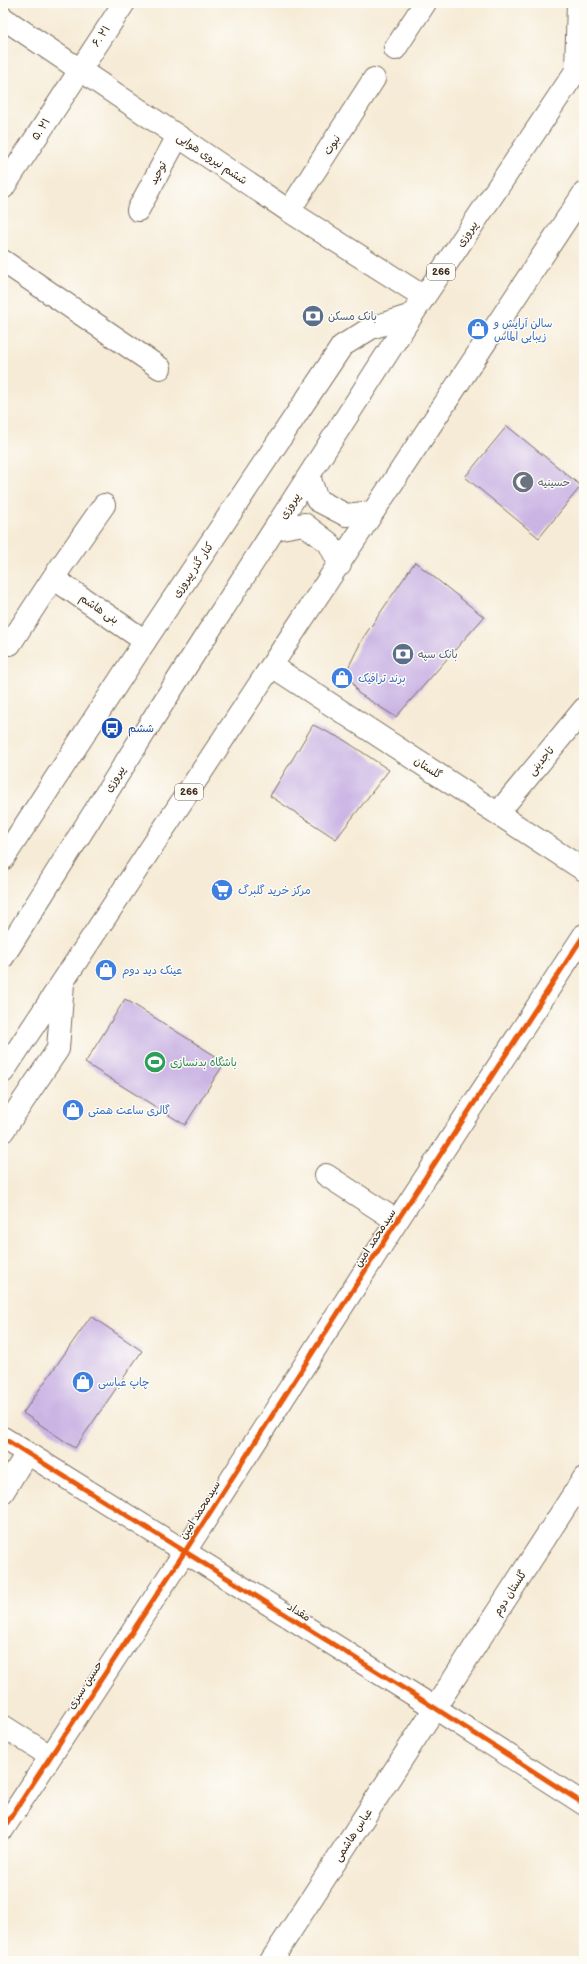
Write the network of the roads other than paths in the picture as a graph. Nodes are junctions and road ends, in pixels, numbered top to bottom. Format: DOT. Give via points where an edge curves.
graph roads {
  1 [pos="124,3"];
  2 [pos="425,3"];
  3 [pos="578,3"];
  4 [pos="3,18"];
  5 [pos="395,49"];
  6 [pos="581,61"];
  7 [pos="79,69"];
  8 [pos="374,79"];
  9 [pos="178,136"];
  10 [pos="3,188"];
  11 [pos="584,193"];
  12 [pos="138,210"];
  13 [pos="289,211"];
  14 [pos="3,261"];
  15 [pos="418,306"];
  16 [pos="160,368"];
  17 [pos="309,476"];
  18 [pos="104,504"];
  19 [pos="373,512"];
  20 [pos="276,529"];
  21 [pos="340,564"];
  22 [pos="53,578"];
  23 [pos="146,641"];
  24 [pos="10,644"];
  25 [pos="272,666"];
  26 [pos="584,709"];
  27 [pos="498,813"];
  28 [pos="3,859"];
  29 [pos="584,870"];
  30 [pos="584,935"];
  31 [pos="3,957"];
  32 [pos="63,983"];
  33 [pos="3,1072"];
  34 [pos="3,1131"];
  35 [pos="326,1175"];
  36 [pos="397,1221"];
  37 [pos="3,1438"];
  38 [pos="27,1453"];
  39 [pos="584,1478"];
  40 [pos="3,1492"];
  41 [pos="184,1553"];
  42 [pos="435,1708"];
  43 [pos="3,1726"];
  44 [pos="50,1756"];
  45 [pos="584,1804"];
  46 [pos="3,1829"];
  47 [pos="271,1961"];
  1 -- 7 [label="street, ۶. ۲۱"];
  2 -- 5 [label="street"];
  3 -- 6 [label="street"];
  4 -- 7 [label="street, ششم نیروی هوایی"];
  6 -- 15 [label="street, پیروزی / 266"];
  7 -- 9 [label="street, ششم نیروی هوایی"];
  7 -- 10 [label="street, ۵. ۲۱"];
  8 -- 13 [label="street, نبوت"];
  9 -- 12 [label="street, توحید"];
  9 -- 13 [label="street, ششم نیروی هوایی"];
  11 -- 19 [label="street, 266"];
  13 -- 15 [label="street, ششم نیروی هوایی"];
  14 -- 16 [label="street"];
  15 -- 17 [label="street, پیروزی / 266"];
  15 -- 23 [label="street, کنار گذر پیروزی" via="371,328 342,346"];
  17 -- 19 [label="street" via="317,500 346,515"];
  17 -- 20 [label="street, پیروزی / 266"];
  18 -- 22 [label="street"];
  19 -- 21 [label="street, 266"];
  20 -- 21 [label="street" via="304,524 329,542"];
  20 -- 31 [label="street, پیروزی / 266"];
  21 -- 25 [label="street, 266"];
  22 -- 23 [label="street, بنی هاشم"];
  22 -- 24 [label="street"];
  23 -- 28 [label="street, کنار گذر پیروزی"];
  25 -- 27 [label="street, گلستان"];
  25 -- 32 [label="street, 266"];
  26 -- 27 [label="street, تاجدینی"];
  27 -- 29 [label="street, گلستان"];
  30 -- 36 [label="street, سیدمحمد امین"];
  32 -- 33 [label="street, 266"];
  32 -- 34 [label="street" via="58,1048"];
  35 -- 36 [label="street"];
  36 -- 41 [label="street, سیدمحمد امین"];
  37 -- 38 [label="street, مقداد"];
  38 -- 40 [label="street"];
  38 -- 41 [label="street, مقداد"];
  39 -- 42 [label="street, گلستان دوم"];
  41 -- 42 [label="street, مقداد"];
  41 -- 44 [label="street, حسین سبزی"];
  42 -- 45 [label="street, مقداد"];
  42 -- 47 [label="street, عباس هاشمی"];
  43 -- 44 [label="street"];
  44 -- 46 [label="street, حسین سبزی"];
}
